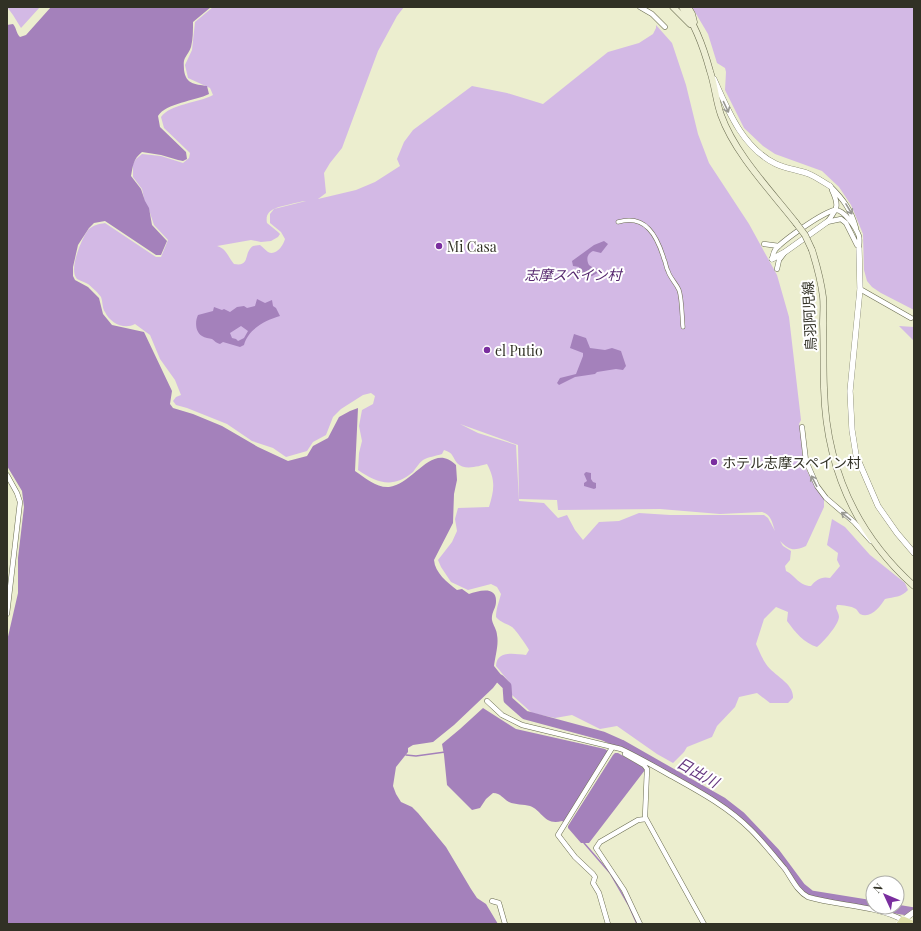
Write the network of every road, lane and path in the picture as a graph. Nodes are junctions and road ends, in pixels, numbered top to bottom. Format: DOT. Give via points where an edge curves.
graph roads {
  1 [pos="640,7"];
  2 [pos="673,7"];
  3 [pos="682,7"];
  4 [pos="688,7"];
  5 [pos="665,27"];
  6 [pos="696,29"];
  7 [pos="711,71"];
  8 [pos="830,186"];
  9 [pos="836,210"];
  10 [pos="618,222"];
  11 [pos="827,222"];
  12 [pos="859,236"];
  13 [pos="764,244"];
  14 [pos="779,246"];
  15 [pos="859,249"];
  16 [pos="785,252"];
  17 [pos="772,259"];
  18 [pos="777,269"];
  19 [pos="860,289"];
  20 [pos="911,318"];
  21 [pos="683,327"];
  22 [pos="802,427"];
  23 [pos="7,475"];
  24 [pos="914,553"];
  25 [pos="882,554"];
  26 [pos="914,586"];
  27 [pos="7,614"];
  28 [pos="487,701"];
  29 [pos="612,748"];
  30 [pos="646,819"];
  31 [pos="492,901"];
  32 [pos="914,912"];
  33 [pos="902,922"];
  34 [pos="703,923"];
  35 [pos="505,924"];
  36 [pos="608,924"];
  37 [pos="640,924"];
  38 [pos="697,924"];
  39 [pos="912,924"];
  1 -- 5 [label="street" via="652,14"];
  2 -- 6 [label="main road"];
  3 -- 6 [label="main road, 鳥羽阿児線"];
  4 -- 6 [label="main road"];
  6 -- 7 [label="main road, 鳥羽阿児線"];
  7 -- 8 [label="street, one-way" via="735,124 764,157 809,174"];
  7 -- 25 [label="main road, 鳥羽阿児線, bridge" via="716,99 727,130 736,146 805,235 812,250 823,298 824,390 832,450 848,500"];
  8 -- 9 [label="street" via="837,200"];
  8 -- 12 [label="street, one-way" via="852,213"];
  9 -- 11 [label="street"];
  9 -- 12 [label="street" via="845,213"];
  9 -- 14 [label="street" via="826,213"];
  10 -- 21 [label="street" via="634,220 652,231 668,272 679,290"];
  11 -- 15 [label="street" via="841,219 846,223"];
  11 -- 16 [label="street"];
  12 -- 15 [label="street"];
  13 -- 14 [label="street"];
  14 -- 17 [label="street"];
  15 -- 19 [label="street"];
  16 -- 17 [label="street"];
  16 -- 18 [label="street" via="779,260"];
  19 -- 20 [label="street"];
  19 -- 24 [label="street" via="850,391 856,455 878,506"];
  25 -- 22 [label="street, one-way" via="854,522 826,498 813,480 806,461"];
  23 -- 27 [label="street" via="18,492 20,502"];
  25 -- 26 [label="main road, 鳥羽阿児線"];
  28 -- 29 [label="street" via="502,715 522,725"];
  29 -- 30 [label="street" via="647,769"];
  29 -- 33 [label="street" via="636,756 734,815 760,840 802,894 874,910 895,916"];
  29 -- 36 [label="street" via="558,835 575,857 594,874 593,883 599,893"];
  30 -- 34 [label="street"];
  30 -- 37 [label="street" via="638,820 600,842 596,848 624,890"];
  31 -- 35 [label="street" via="499,903"];
  32 -- 33 [label="street"];
  33 -- 39 [label="main road"];
  34 -- 38 [label="street"];
}
